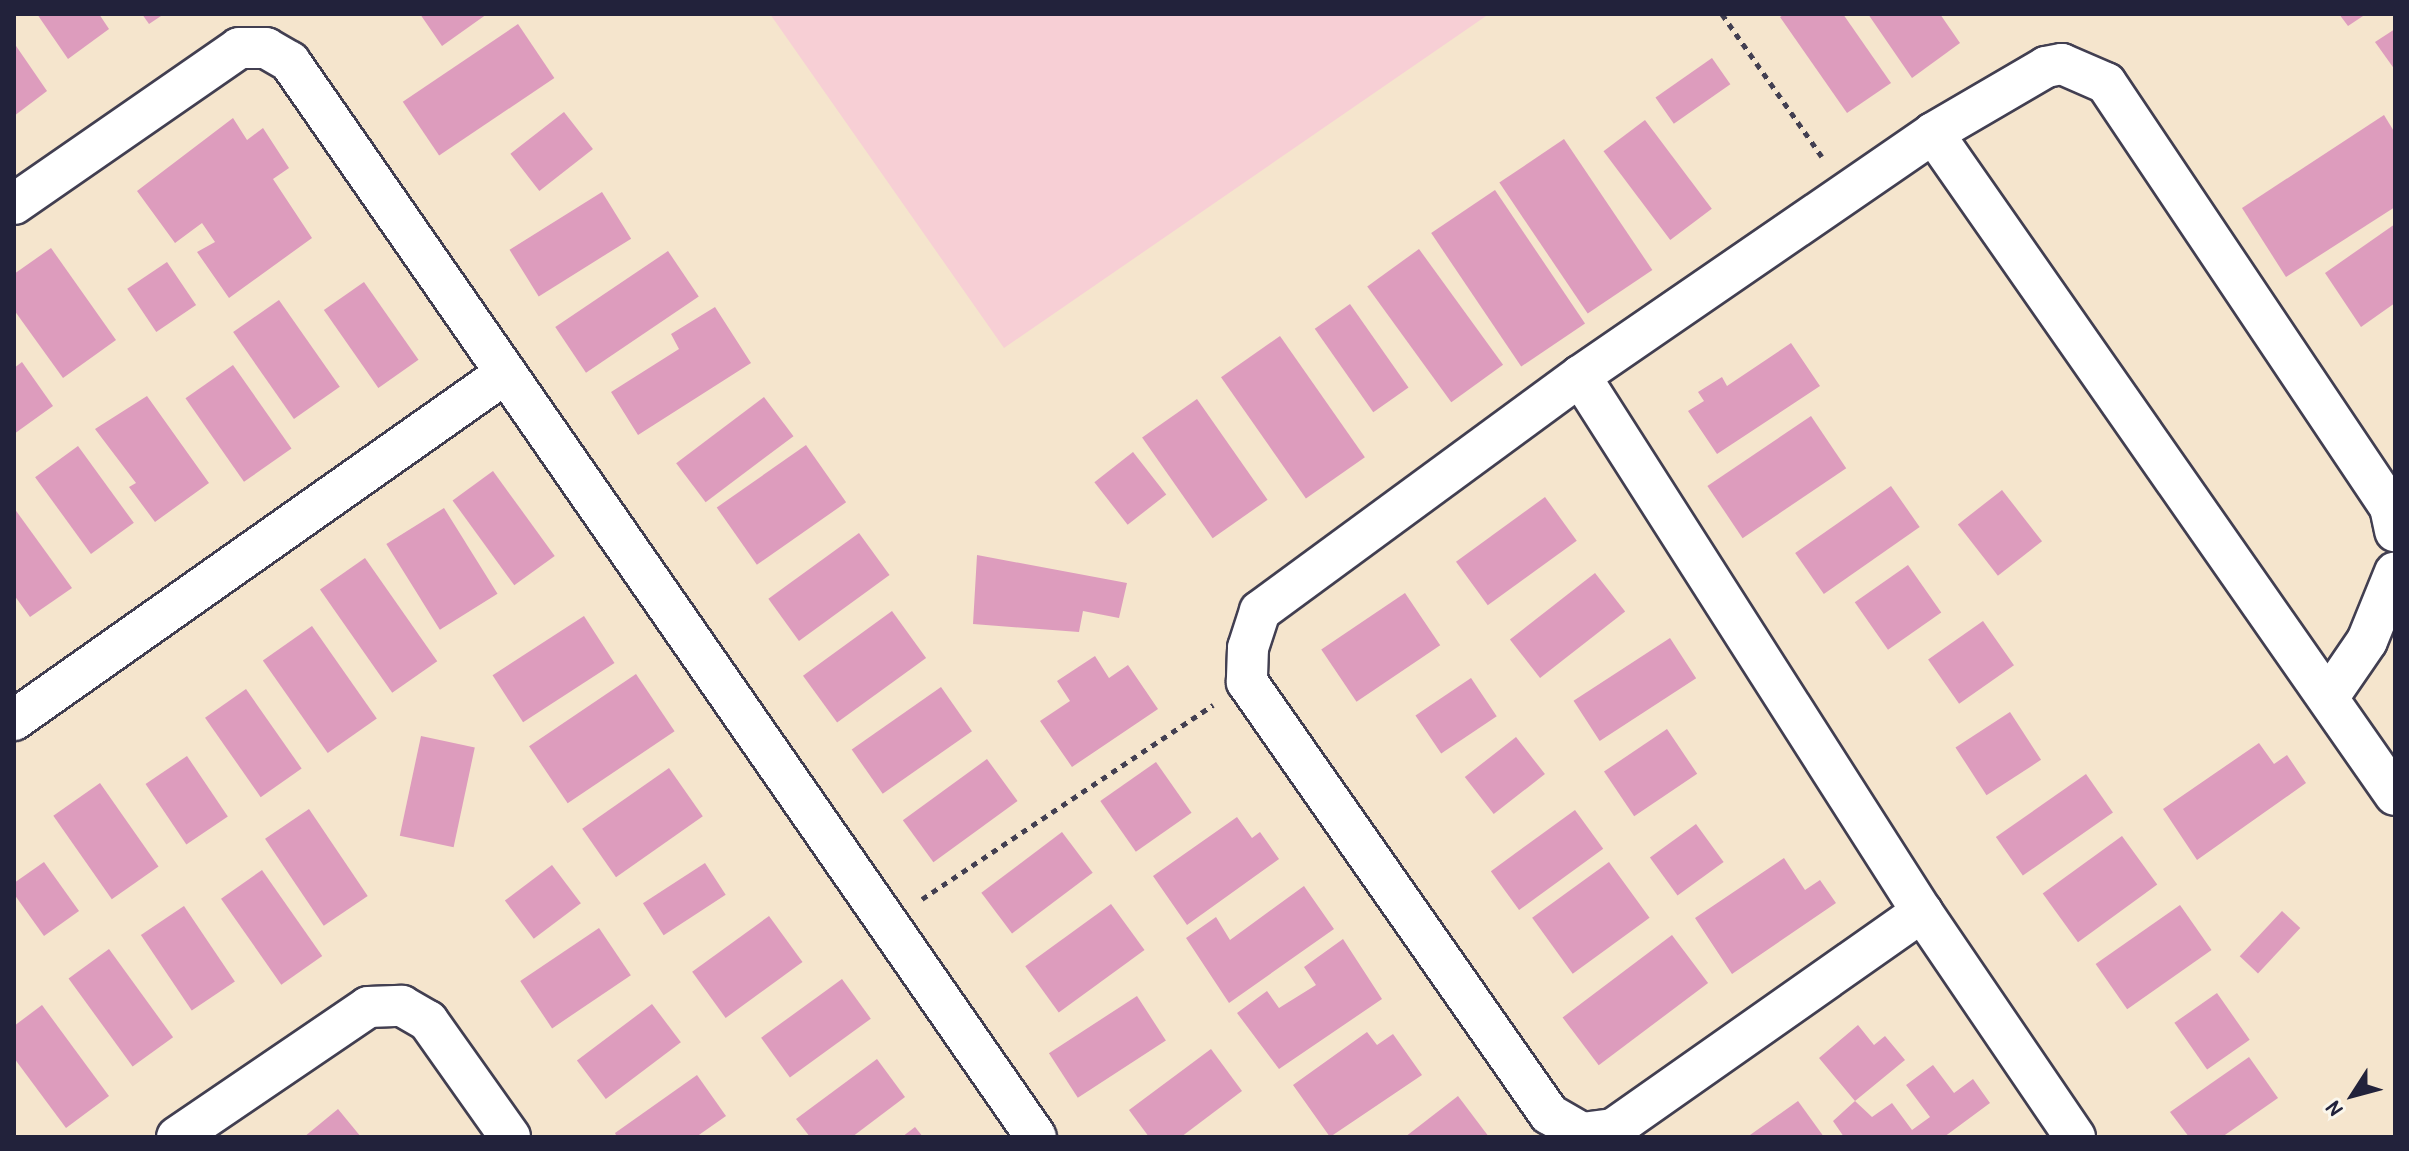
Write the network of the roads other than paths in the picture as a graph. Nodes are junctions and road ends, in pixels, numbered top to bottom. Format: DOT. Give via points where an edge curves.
graph roads {
  1 [pos="1933,133"];
  2 [pos="14,204"];
  3 [pos="506,373"];
  4 [pos="1580,376"];
  5 [pos="2395,531"];
  6 [pos="2395,572"];
  7 [pos="2330,695"];
  8 [pos="14,720"];
  9 [pos="2395,795"];
  10 [pos="1922,912"];
  11 [pos="177,1137"];
  12 [pos="510,1137"];
  13 [pos="1036,1137"];
  14 [pos="2075,1137"];
  1 -- 4 [label="street"];
  1 -- 5 [label="street" via="2046,67 2079,68 2106,83 2390,507"];
  1 -- 7 [label="street"];
  2 -- 3 [label="street" via="239,48 266,48 290,62"];
  3 -- 8 [label="street"];
  3 -- 13 [label="street"];
  4 -- 10 [label="street"];
  4 -- 10 [label="street" via="1260,611 1248,648 1247,682 1549,1114 1582,1133 1613,1129"];
  6 -- 7 [label="street" via="2367,641"];
  7 -- 9 [label="street"];
  10 -- 14 [label="street"];
  11 -- 12 [label="street" via="368,1007 402,1006 428,1021"];
}
